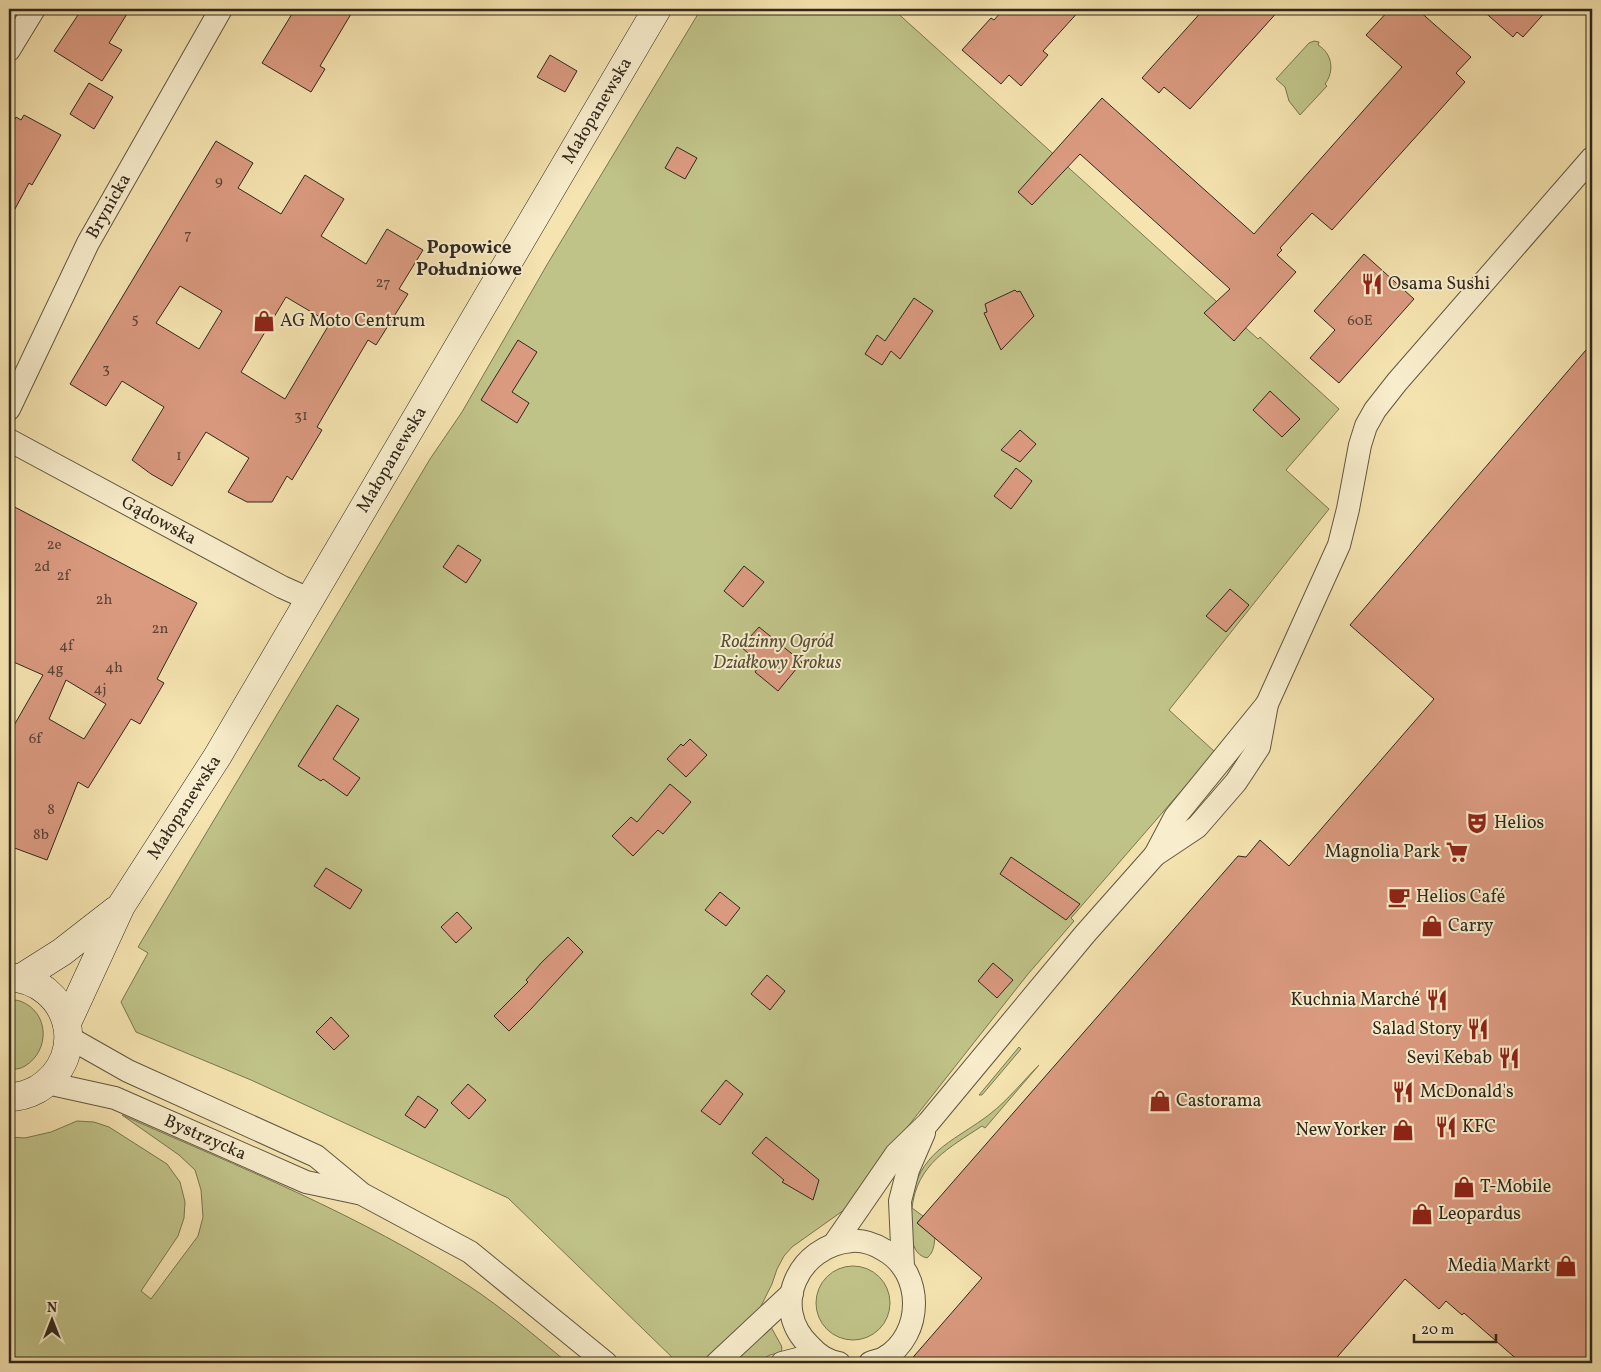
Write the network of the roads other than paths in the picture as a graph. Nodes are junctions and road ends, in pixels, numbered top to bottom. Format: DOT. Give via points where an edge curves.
graph roads {
  1 [pos="34,9"];
  2 [pos="221,9"];
  3 [pos="657,9"];
  4 [pos="9,50"];
  5 [pos="1592,158"];
  6 [pos="9,409"];
  7 [pos="9,440"];
  8 [pos="309,599"];
  9 [pos="121,906"];
  10 [pos="15,977"];
  11 [pos="68,1030"];
  12 [pos="47,1083"];
  13 [pos="9,1097"];
  14 [pos="928,1123"];
  15 [pos="362,1194"];
  16 [pos="834,1244"];
  17 [pos="903,1267"];
  18 [pos="792,1293"];
  19 [pos="817,1354"];
  20 [pos="606,1363"];
  21 [pos="717,1363"];
  22 [pos="782,1363"];
  23 [pos="839,1363"];
  24 [pos="870,1363"];
  1 -- 4 [label="street"];
  2 -- 6 [label="street, Brynicka" via="88,243"];
  3 -- 8 [label="street, Małopanewska"];
  5 -- 14 [label="street" via="1375,410 1360,445 1339,545 1267,704 1259,747 1236,782 1198,827 1156,855"];
  7 -- 8 [label="street, Gądowska"];
  8 -- 9 [label="street, Małopanewska" via="217,756"];
  9 -- 10 [label="street, Małopanewska" via="62,952"];
  9 -- 11 [label="street, Małopanewska"];
  10 -- 11 [label="street" via="36,984 50,994 61,1007"];
  11 -- 12 [label="street, Małopanewska" via="66,1054"];
  11 -- 15 [label="street, Bystrzycka" via="128,1071 316,1156"];
  12 -- 13 [label="street" via="31,1093"];
  12 -- 15 [label="street, Bystrzycka" via="116,1098 306,1182"];
  14 -- 16 [label="street" via="896,1154"];
  14 -- 17 [label="street" via="908,1170 900,1201"];
  15 -- 20 [label="street, Bystrzycka" via="470,1252"];
  16 -- 17 [label="street" via="853,1241 873,1243 890,1253"];
  16 -- 18 [label="street" via="810,1258 798,1274"];
  17 -- 24 [label="street" via="912,1284 916,1305 911,1325 901,1342 885,1357"];
  18 -- 19 [label="street" via="791,1311 796,1327 804,1342"];
  18 -- 21 [label="street"];
  19 -- 22 [label="street"];
  19 -- 23 [label="street"];
}
